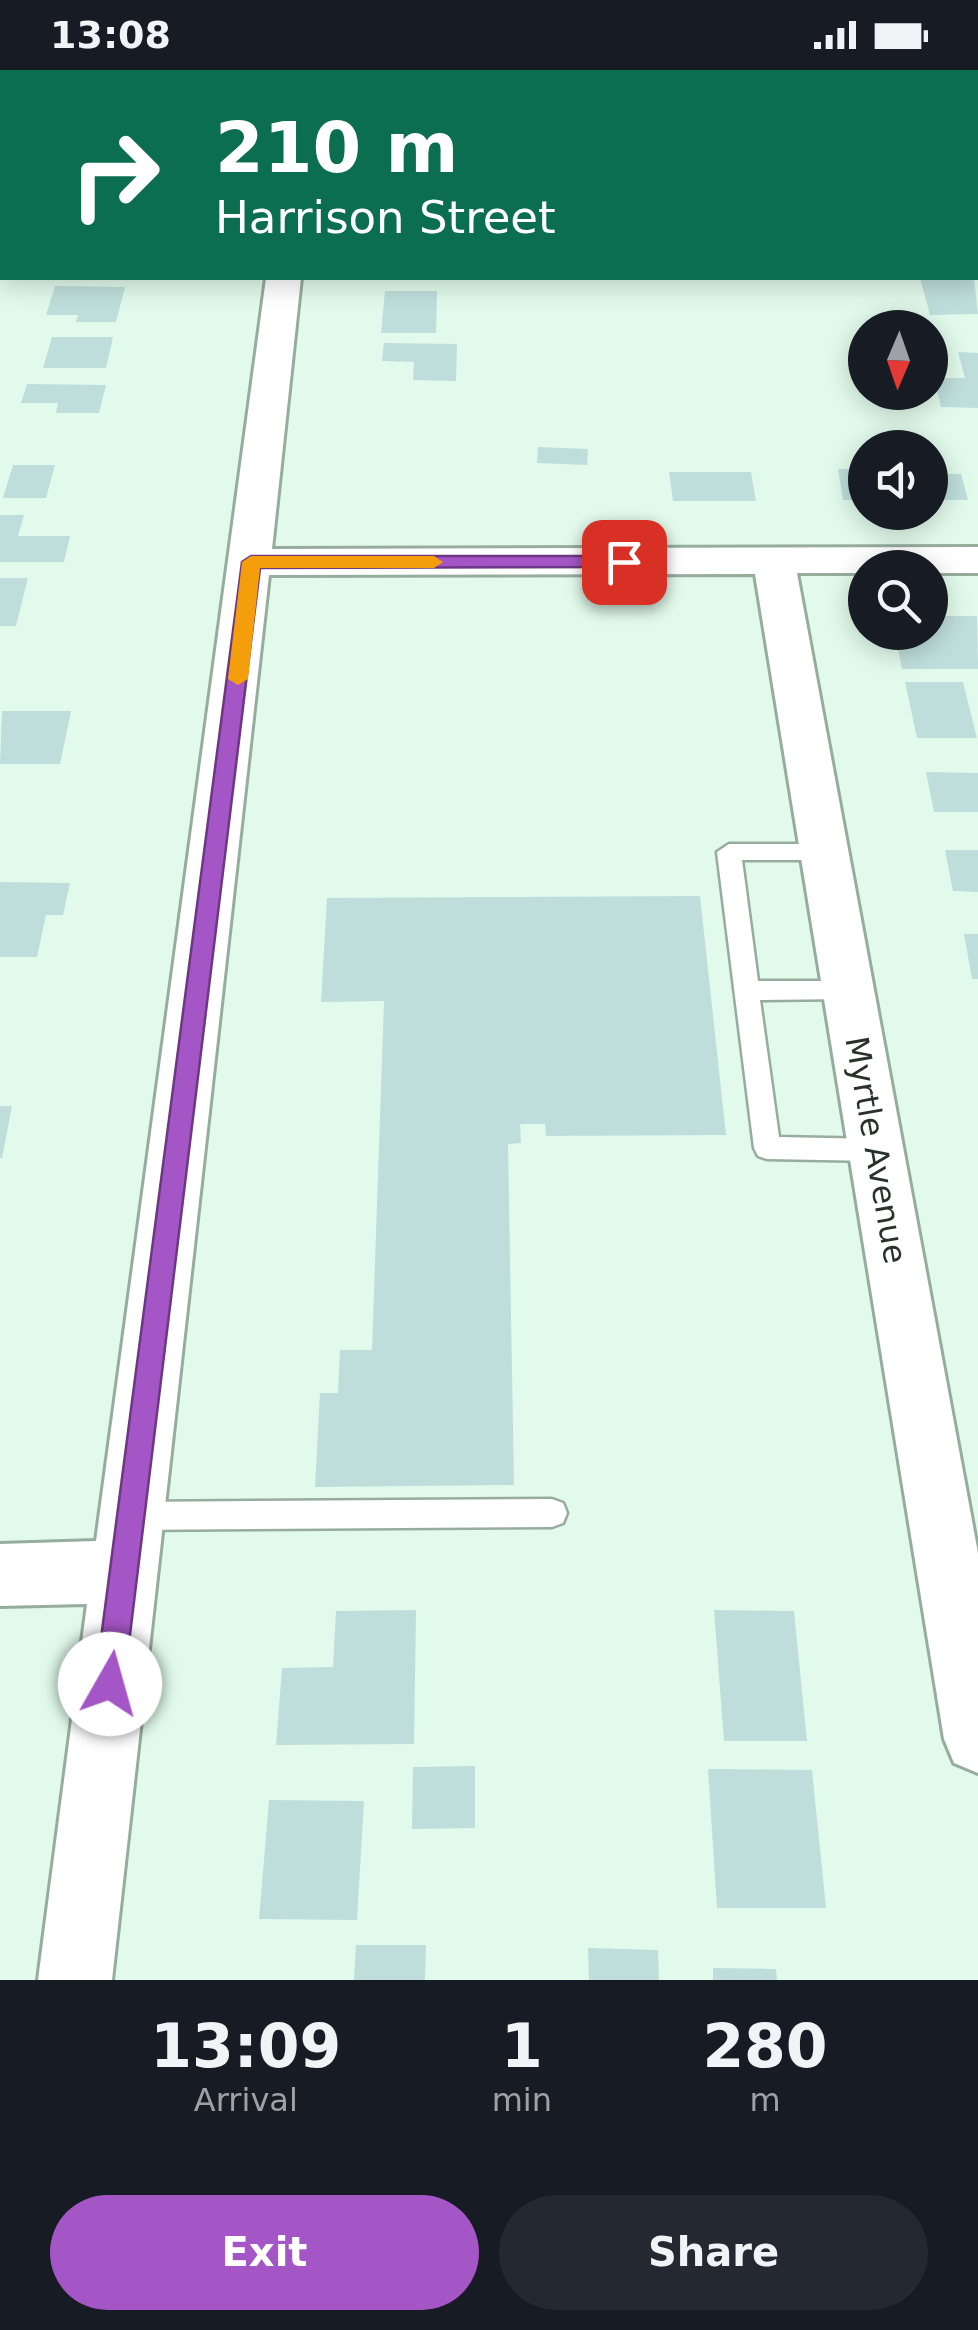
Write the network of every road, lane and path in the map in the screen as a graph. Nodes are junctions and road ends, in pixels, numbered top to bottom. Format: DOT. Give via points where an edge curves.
graph roads {
  1 [pos="284,280"];
  2 [pos="978,560"];
  3 [pos="251,562"];
  4 [pos="774,562"];
  5 [pos="824,852"];
  6 [pos="848,990"];
  7 [pos="744,991"];
  8 [pos="876,1150"];
  9 [pos="552,1512"];
  10 [pos="126,1544"];
  11 [pos="0,1575"];
  12 [pos="978,1738"];
  13 [pos="75,1980"];
  1 -- 3 [label="street"];
  2 -- 4 [label="street"];
  3 -- 4 [label="street"];
  3 -- 10 [label="street"];
  4 -- 5 [label="street, Myrtle Avenue"];
  5 -- 6 [label="street, Myrtle Avenue"];
  5 -- 7 [label="lane" via="730,852"];
  6 -- 7 [label="lane"];
  6 -- 8 [label="street, Myrtle Avenue"];
  7 -- 8 [label="lane" via="767,1148"];
  8 -- 12 [label="street, Myrtle Avenue"];
  9 -- 10 [label="lane"];
  10 -- 11 [label="street"];
  10 -- 13 [label="street"];
}
